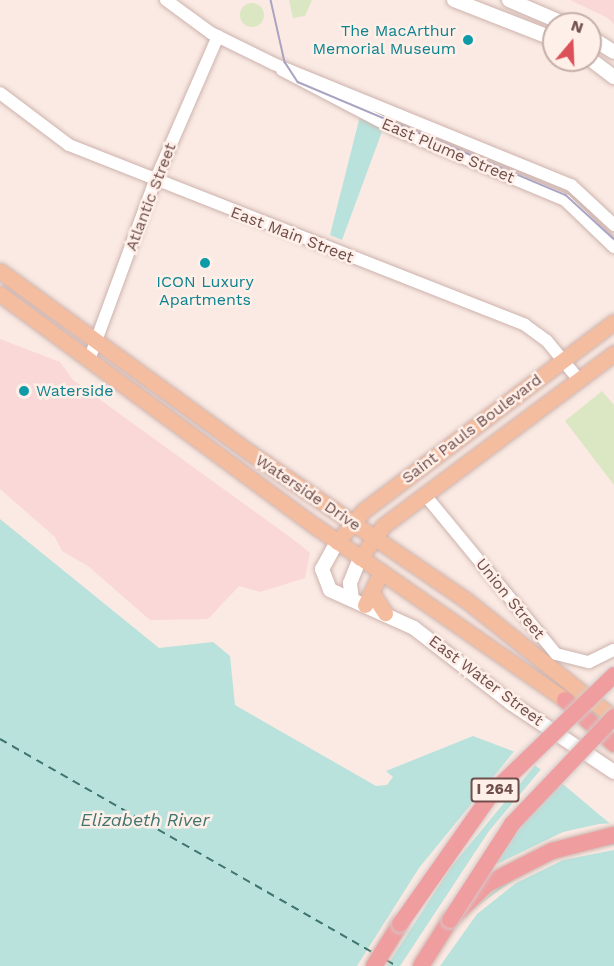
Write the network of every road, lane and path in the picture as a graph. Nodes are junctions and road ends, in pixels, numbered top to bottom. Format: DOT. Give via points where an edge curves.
graph roads {
  1 [pos="166,0"];
  2 [pos="454,0"];
  3 [pos="509,0"];
  4 [pos="542,14"];
  5 [pos="542,34"];
  6 [pos="218,36"];
  7 [pos="274,64"];
  8 [pos="0,93"];
  9 [pos="155,182"];
  10 [pos="614,225"];
  11 [pos="614,247"];
  12 [pos="0,271"];
  13 [pos="0,294"];
  14 [pos="614,322"];
  15 [pos="95,343"];
  16 [pos="614,353"];
  17 [pos="89,360"];
  18 [pos="564,361"];
  19 [pos="579,380"];
  20 [pos="480,423"];
  21 [pos="501,439"];
  22 [pos="448,447"];
  23 [pos="425,495"];
  24 [pos="352,523"];
  25 [pos="373,537"];
  26 [pos="337,542"];
  27 [pos="360,558"];
  28 [pos="381,572"];
  29 [pos="363,600"];
  30 [pos="385,613"];
  31 [pos="614,650"];
  32 [pos="614,675"];
  33 [pos="565,700"];
  34 [pos="614,717"];
  35 [pos="614,734"];
  36 [pos="614,744"];
  37 [pos="614,772"];
  38 [pos="614,835"];
  39 [pos="450,920"];
  40 [pos="374,966"];
  41 [pos="421,966"];
  1 -- 6 [label="street, East Plume Street"];
  2 -- 5 [label="main road"];
  3 -- 4 [label="main road"];
  6 -- 7 [label="street, East Plume Street"];
  6 -- 9 [label="street, Atlantic Street"];
  7 -- 10 [label="street, East Plume Street" via="565,183"];
  7 -- 11 [label="street, East Plume Street" via="304,86 397,130 565,200"];
  8 -- 9 [label="street, East Main Street" via="52,136"];
  9 -- 15 [label="street, Atlantic Street"];
  9 -- 18 [label="street, East Main Street" via="525,325"];
  12 -- 15 [label="main road, Waterside Drive"];
  13 -- 17 [label="main road, Waterside Drive"];
  14 -- 18 [label="main road, Saint Pauls Boulevard"];
  15 -- 17 [label="street, Atlantic Street"];
  15 -- 24 [label="main road, Waterside Drive"];
  16 -- 19 [label="main road, Saint Pauls Boulevard"];
  17 -- 26 [label="main road, Waterside Drive"];
  18 -- 19 [label="street, East Main Street"];
  18 -- 20 [label="main road, Saint Pauls Boulevard"];
  19 -- 21 [label="main road, Saint Pauls Boulevard"];
  20 -- 21 [label="main road"];
  20 -- 22 [label="main road, Saint Pauls Boulevard"];
  21 -- 23 [label="main road, Saint Pauls Boulevard"];
  22 -- 23 [label="main road" via="420,483"];
  22 -- 24 [label="main road, Saint Pauls Boulevard"];
  23 -- 25 [label="main road, Saint Pauls Boulevard"];
  23 -- 31 [label="street, Union Street" via="556,654 589,662"];
  24 -- 25 [label="main road, Waterside Drive"];
  24 -- 26 [label="main road, Saint Pauls Boulevard"];
  25 -- 27 [label="main road, Saint Pauls Boulevard"];
  25 -- 34 [label="main road, Waterside Drive" via="472,605"];
  26 -- 27 [label="main road, Waterside Drive"];
  26 -- 29 [label="main road" via="324,565 323,582"];
  27 -- 28 [label="main road, Waterside Drive"];
  27 -- 29 [label="main road" via="350,583"];
  28 -- 29 [label="main road"];
  28 -- 33 [label="main road, Waterside Drive"];
  29 -- 30 [label="main road"];
  30 -- 37 [label="main road, East Water Street" via="430,638 511,703"];
  32 -- 40 [label="highway, I 264, bridge" via="492,793"];
  33 -- 35 [label="main road, Waterside Drive"];
  33 -- 36 [label="highway"];
  34 -- 39 [label="highway, bridge" via="512,825"];
  38 -- 39 [label="highway, bridge" via="568,844 510,870"];
  39 -- 41 [label="highway"];
}
